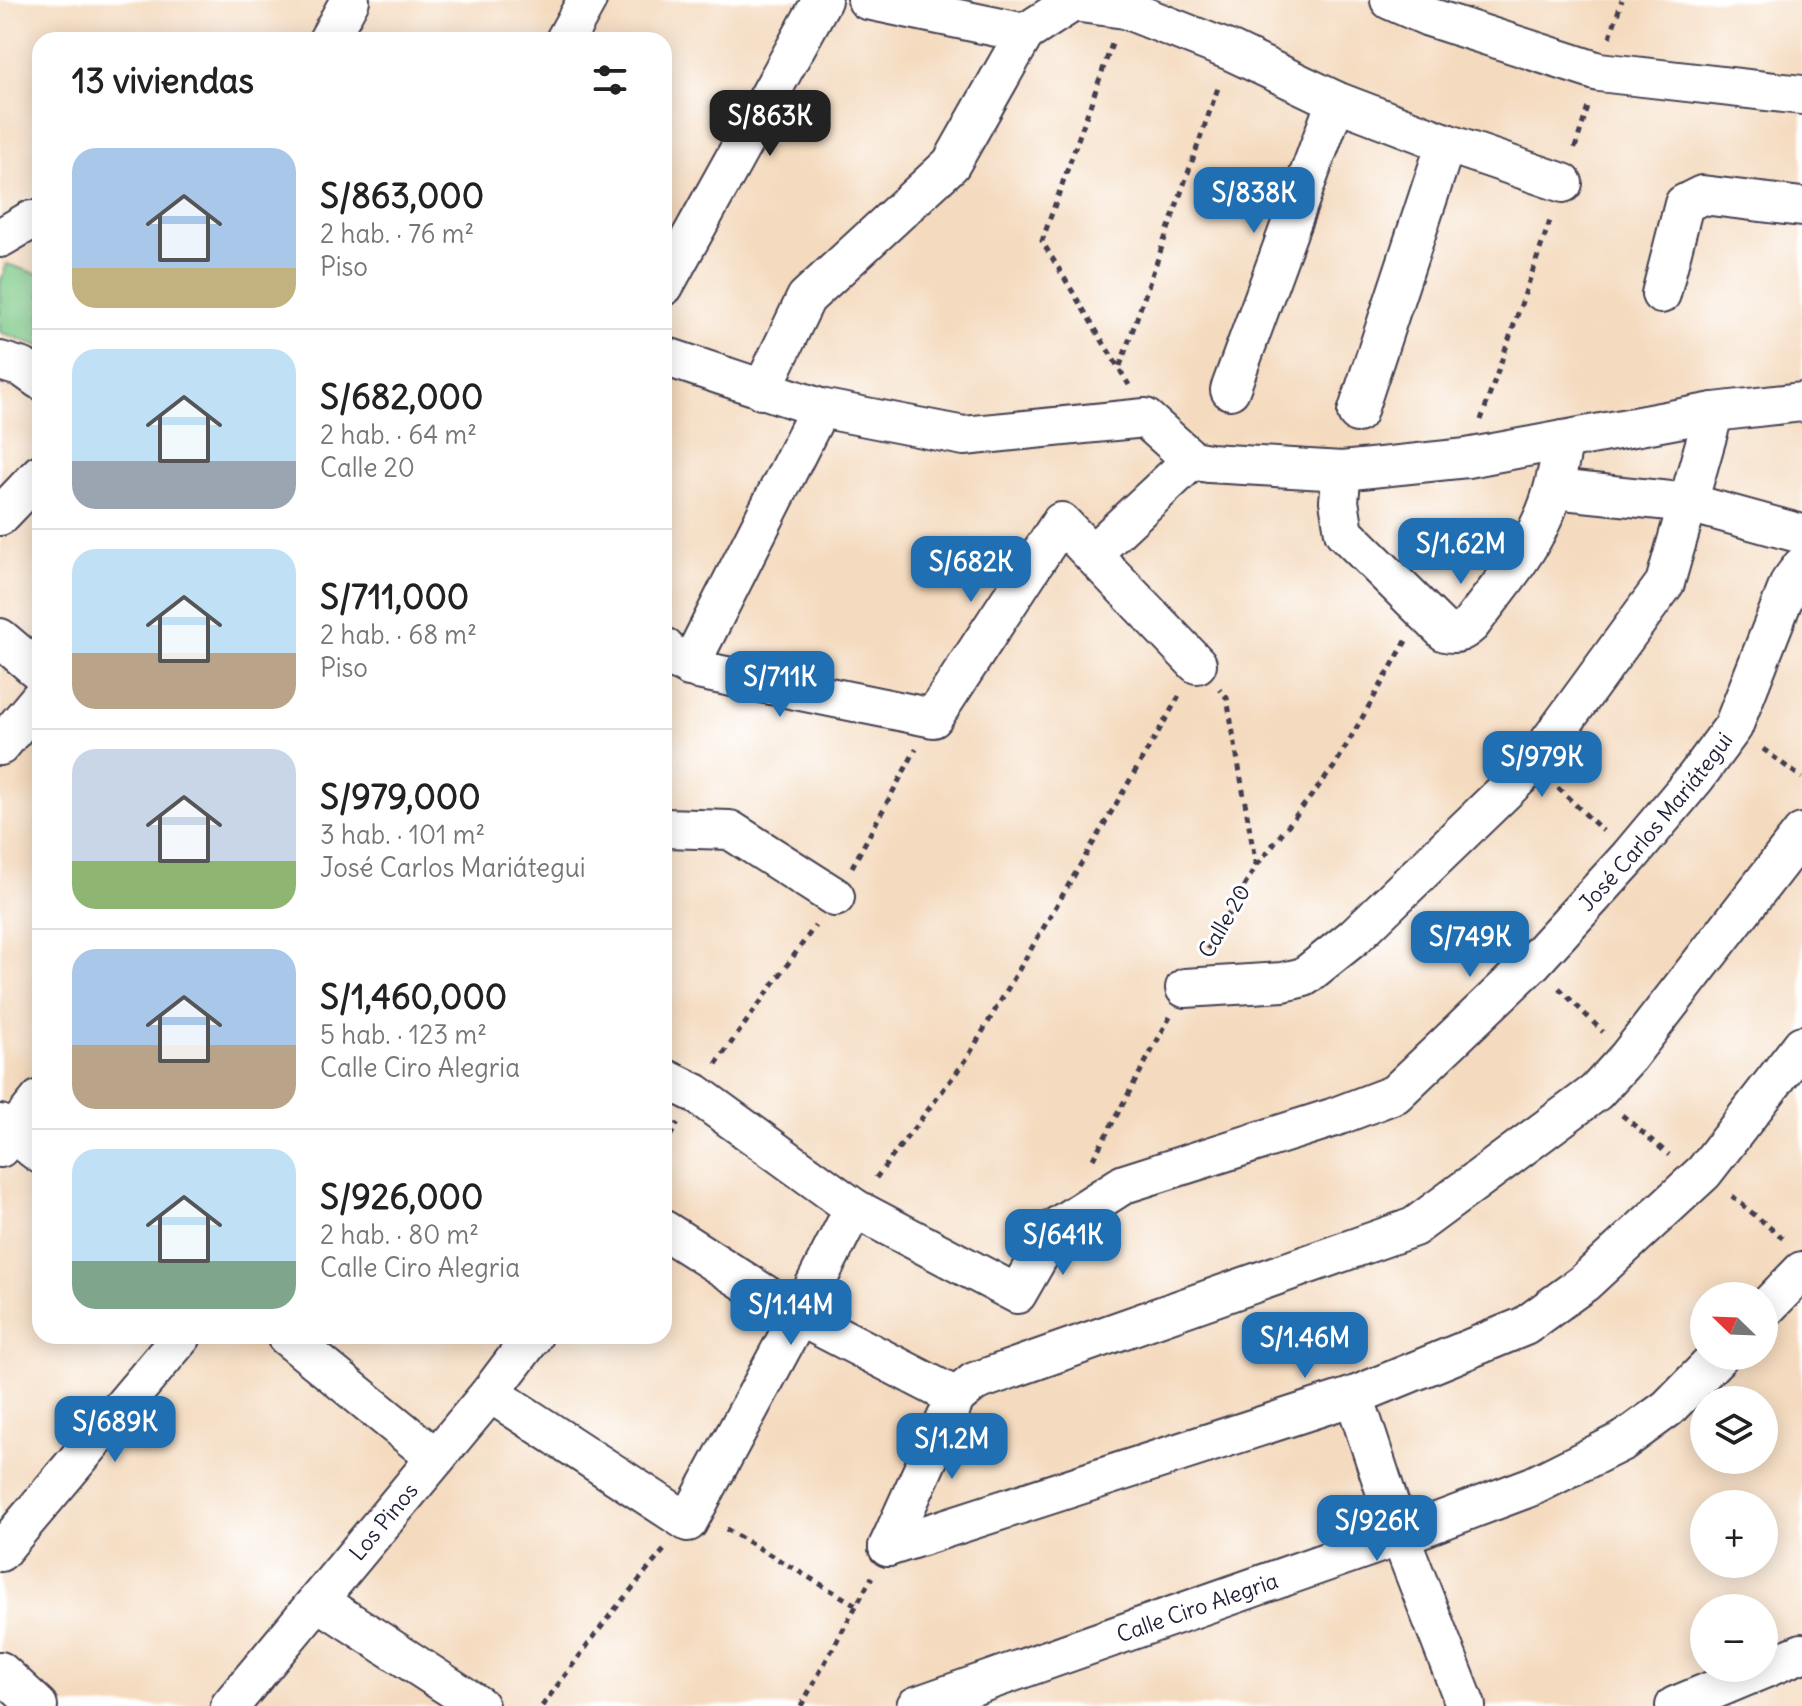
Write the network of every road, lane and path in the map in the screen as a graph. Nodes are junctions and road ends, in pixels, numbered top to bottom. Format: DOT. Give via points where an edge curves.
graph roads {
  1 [pos="350,0"];
  2 [pos="587,0"];
  3 [pos="822,0"];
  4 [pos="867,0"];
  5 [pos="1390,0"];
  6 [pos="1622,0"];
  7 [pos="1125,9"];
  8 [pos="332,32"];
  9 [pos="569,32"];
  10 [pos="1025,33"];
  11 [pos="1231,51"];
  12 [pos="1599,72"];
  13 [pos="1802,95"];
  14 [pos="1336,101"];
  15 [pos="1446,143"];
  16 [pos="1563,183"];
  17 [pos="1802,207"];
  18 [pos="32,220"];
  19 [pos="0,238"];
  20 [pos="672,272"];
  21 [pos="1661,294"];
  22 [pos="0,341"];
  23 [pos="32,349"];
  24 [pos="672,359"];
  25 [pos="0,361"];
  26 [pos="1120,367"];
  27 [pos="32,374"];
  28 [pos="762,390"];
  29 [pos="1230,390"];
  30 [pos="1802,402"];
  31 [pos="820,408"];
  32 [pos="1714,412"];
  33 [pos="1357,413"];
  34 [pos="1145,418"];
  35 [pos="1564,440"];
  36 [pos="1467,458"];
  37 [pos="1192,460"];
  38 [pos="1342,471"];
  39 [pos="32,482"];
  40 [pos="1554,489"];
  41 [pos="1689,503"];
  42 [pos="0,516"];
  43 [pos="1802,534"];
  44 [pos="1092,554"];
  45 [pos="1795,580"];
  46 [pos="1423,611"];
  47 [pos="0,638"];
  48 [pos="676,657"];
  49 [pos="1197,664"];
  50 [pos="32,665"];
  51 [pos="32,708"];
  52 [pos="1733,727"];
  53 [pos="0,746"];
  54 [pos="1533,764"];
  55 [pos="1802,778"];
  56 [pos="672,828"];
  57 [pos="1802,833"];
  58 [pos="1629,857"];
  59 [pos="1256,866"];
  60 [pos="835,897"];
  61 [pos="1533,962"];
  62 [pos="1185,988"];
  63 [pos="1802,1045"];
  64 [pos="1628,1057"];
  65 [pos="672,1082"];
  66 [pos="1596,1092"];
  67 [pos="32,1111"];
  68 [pos="13,1140"];
  69 [pos="1091,1162"];
  70 [pos="1700,1176"];
  71 [pos="854,1208"];
  72 [pos="672,1235"];
  73 [pos="1796,1257"];
  74 [pos="1778,1287"];
  75 [pos="799,1316"];
  76 [pos="175,1344"];
  77 [pos="296,1344"];
  78 [pos="527,1344"];
  79 [pos="1705,1370"];
  80 [pos="965,1390"];
  81 [pos="490,1393"];
  82 [pos="1354,1396"];
  83 [pos="436,1458"];
  84 [pos="691,1516"];
  85 [pos="1400,1536"];
  86 [pos="888,1547"];
  87 [pos="0,1552"];
  88 [pos="318,1601"];
  89 [pos="856,1605"];
  90 [pos="1802,1653"];
  91 [pos="0,1671"];
  92 [pos="36,1705"];
  93 [pos="923,1705"];
  94 [pos="230,1706"];
  95 [pos="479,1706"];
  96 [pos="542,1706"];
  97 [pos="801,1706"];
  98 [pos="1466,1706"];
  99 [pos="1675,1706"];
  1 -- 8 [label="street"];
  2 -- 9 [label="street"];
  3 -- 20 [label="street"];
  4 -- 10 [label="street"];
  5 -- 12 [label="street"];
  6 -- 12 [label="path"];
  7 -- 10 [label="street" via="1073,2"];
  7 -- 11 [label="street"];
  7 -- 26 [label="path" via="1042,241"];
  10 -- 28 [label="street" via="951,164 806,298"];
  11 -- 14 [label="street"];
  11 -- 26 [label="path"];
  12 -- 13 [label="street"];
  12 -- 16 [label="path"];
  14 -- 15 [label="street"];
  14 -- 29 [label="street"];
  15 -- 16 [label="street"];
  15 -- 33 [label="street"];
  16 -- 36 [label="path"];
  17 -- 21 [label="street" via="1702,195 1684,204"];
  18 -- 19 [label="street"];
  22 -- 23 [label="street"];
  24 -- 28 [label="street"];
  25 -- 27 [label="street"];
  26 -- 34 [label="path"];
  28 -- 31 [label="street"];
  30 -- 32 [label="street"];
  31 -- 34 [label="street" via="964,436"];
  31 -- 48 [label="street"];
  32 -- 35 [label="street"];
  32 -- 41 [label="street"];
  34 -- 37 [label="street"];
  35 -- 36 [label="street"];
  35 -- 40 [label="street"];
  36 -- 38 [label="street"];
  37 -- 38 [label="street"];
  37 -- 44 [label="street"];
  38 -- 46 [label="street" via="1344,532"];
  39 -- 42 [label="street"];
  40 -- 41 [label="street"];
  40 -- 46 [label="street" via="1525,551 1463,632 1445,632"];
  41 -- 43 [label="street"];
  41 -- 54 [label="street" via="1665,583"];
  44 -- 48 [label="street" via="1061,522 933,718"];
  44 -- 49 [label="street"];
  45 -- 52 [label="street, José Carlos Mariátegui"];
  46 -- 59 [label="path" via="1334,767"];
  47 -- 50 [label="street"];
  49 -- 59 [label="path, Calle 20" via="1227,698"];
  49 -- 71 [label="path" via="966,1060"];
  51 -- 53 [label="street"];
  52 -- 55 [label="path"];
  52 -- 58 [label="street, José Carlos Mariátegui"];
  54 -- 58 [label="path"];
  54 -- 62 [label="street" via="1354,937 1304,977"];
  56 -- 60 [label="street" via="730,830"];
  57 -- 64 [label="street"];
  58 -- 61 [label="street, José Carlos Mariátegui"];
  59 -- 62 [label="path, Calle 20"];
  61 -- 64 [label="path"];
  61 -- 71 [label="street, José Carlos Mariátegui" via="1395,1094 1124,1184 1055,1228 1017,1294"];
  62 -- 69 [label="path, Calle 20"];
  63 -- 70 [label="street"];
  64 -- 66 [label="street"];
  65 -- 71 [label="street"];
  66 -- 70 [label="path"];
  66 -- 80 [label="street" via="1414,1227"];
  67 -- 68 [label="street"];
  70 -- 73 [label="path"];
  70 -- 82 [label="street" via="1584,1283 1525,1326"];
  71 -- 75 [label="street"];
  72 -- 75 [label="street"];
  73 -- 74 [label="street"];
  75 -- 80 [label="street"];
  75 -- 84 [label="street"];
  76 -- 87 [label="street"];
  77 -- 83 [label="street"];
  78 -- 81 [label="street, Los Pinos"];
  79 -- 85 [label="street, Calle Ciro Alegria" via="1668,1408 1623,1441 1533,1486"];
  80 -- 86 [label="street"];
  81 -- 83 [label="street, Los Pinos"];
  81 -- 84 [label="street"];
  82 -- 85 [label="street"];
  82 -- 86 [label="street"];
  83 -- 88 [label="street, Los Pinos"];
  84 -- 89 [label="path"];
  84 -- 96 [label="path"];
  85 -- 93 [label="street, Calle Ciro Alegria"];
  85 -- 98 [label="street"];
  86 -- 89 [label="path"];
  88 -- 94 [label="street, Los Pinos"];
  88 -- 95 [label="street"];
  89 -- 97 [label="path"];
  90 -- 99 [label="street"];
  91 -- 92 [label="street"];
}
